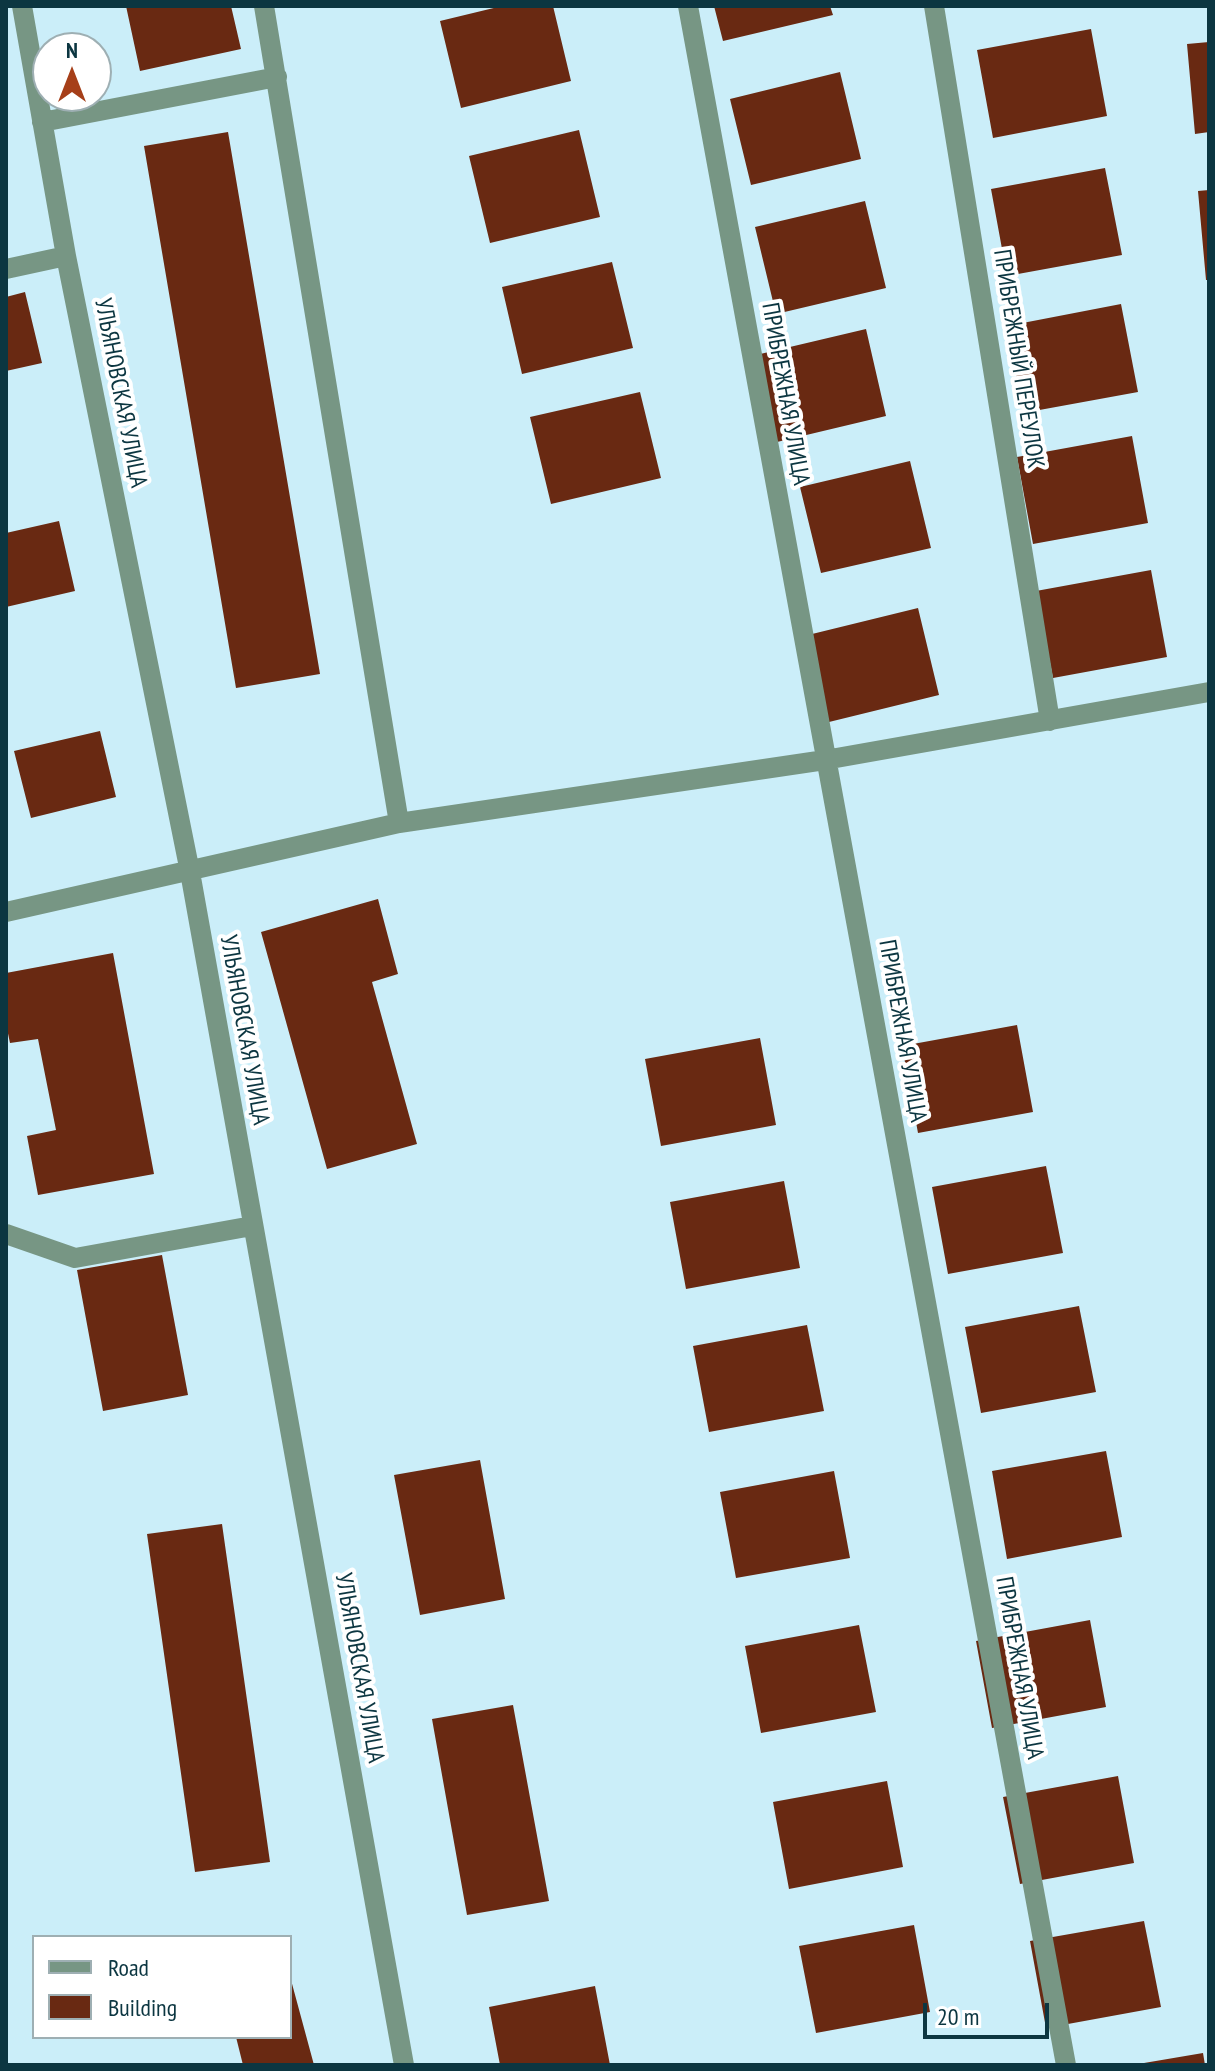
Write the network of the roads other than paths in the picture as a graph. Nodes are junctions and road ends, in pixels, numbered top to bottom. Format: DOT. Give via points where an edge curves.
graph roads {
  1 [pos="22,6"];
  2 [pos="264,6"];
  3 [pos="688,6"];
  4 [pos="934,6"];
  5 [pos="277,77"];
  6 [pos="42,122"];
  7 [pos="66,256"];
  8 [pos="6,269"];
  9 [pos="1209,692"];
  10 [pos="1050,721"];
  11 [pos="825,760"];
  12 [pos="399,823"];
  13 [pos="190,872"];
  14 [pos="6,912"];
  15 [pos="252,1226"];
  16 [pos="6,1234"];
  17 [pos="404,2065"];
  18 [pos="1066,2065"];
  1 -- 6 [label="street, УЛЬЯНОВСКАЯ УЛИЦА"];
  2 -- 5 [label="street"];
  3 -- 11 [label="street, ПРИБРЕЖНАЯ УЛИЦА"];
  4 -- 10 [label="street, ПРИБРЕЖНЫЙ ПЕРЕУЛОК"];
  5 -- 6 [label="street"];
  5 -- 12 [label="street"];
  6 -- 7 [label="street, УЛЬЯНОВСКАЯ УЛИЦА"];
  7 -- 8 [label="street"];
  7 -- 13 [label="street, УЛЬЯНОВСКАЯ УЛИЦА"];
  9 -- 10 [label="street"];
  10 -- 11 [label="street"];
  11 -- 12 [label="street"];
  11 -- 18 [label="street, ПРИБРЕЖНАЯ УЛИЦА"];
  12 -- 13 [label="street"];
  13 -- 14 [label="street"];
  13 -- 15 [label="street, УЛЬЯНОВСКАЯ УЛИЦА"];
  15 -- 16 [label="street" via="75,1258"];
  15 -- 17 [label="street, УЛЬЯНОВСКАЯ УЛИЦА"];
}
